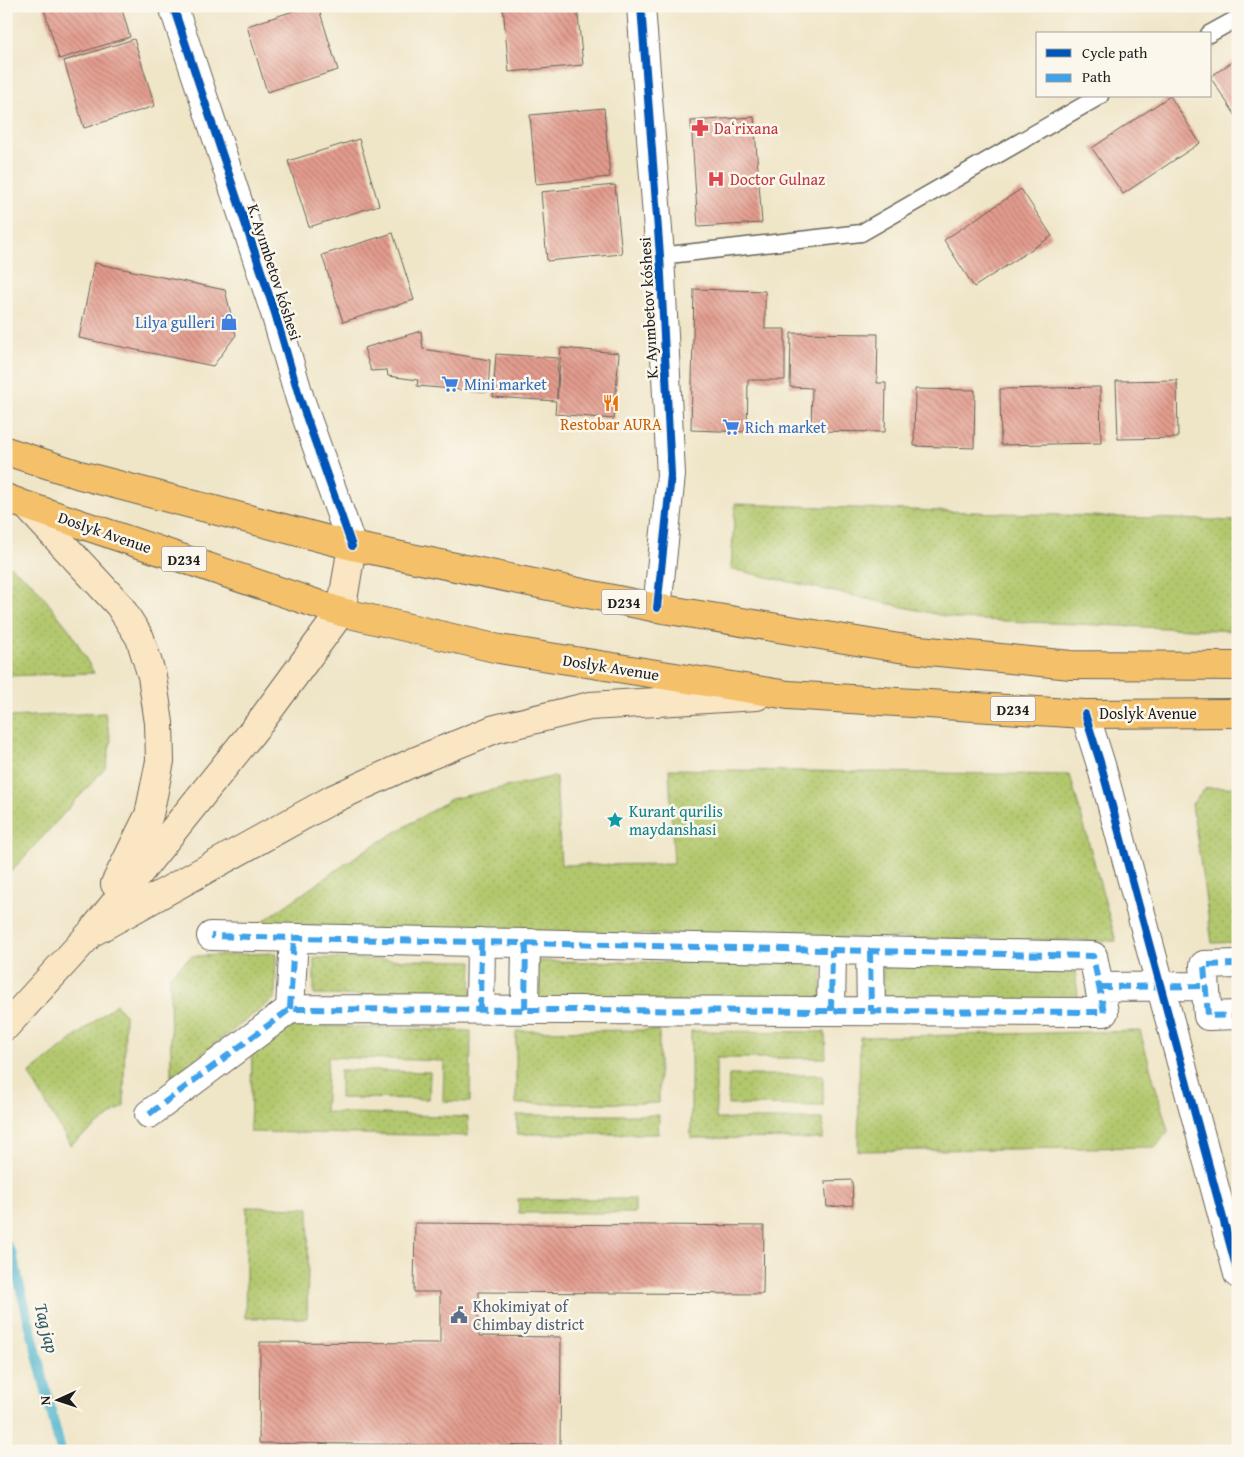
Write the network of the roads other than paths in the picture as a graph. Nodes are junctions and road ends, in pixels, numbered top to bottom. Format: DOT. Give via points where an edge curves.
graph roads {
  1 [pos="173,6"];
  2 [pos="641,6"];
  3 [pos="1238,18"];
  4 [pos="1212,32"];
  5 [pos="1097,98"];
  6 [pos="660,256"];
  7 [pos="6,451"];
  8 [pos="16,502"];
  9 [pos="352,546"];
  10 [pos="657,608"];
  11 [pos="341,612"];
  12 [pos="1238,666"];
  13 [pos="788,694"];
  14 [pos="1238,713"];
  15 [pos="1085,714"];
  16 [pos="91,933"];
  17 [pos="211,936"];
  18 [pos="294,938"];
  19 [pos="481,942"];
  20 [pos="526,943"];
  21 [pos="832,950"];
  22 [pos="870,951"];
  23 [pos="1238,964"];
  24 [pos="1161,986"];
  25 [pos="1206,986"];
  26 [pos="1099,987"];
  27 [pos="290,1008"];
  28 [pos="480,1009"];
  29 [pos="525,1009"];
  30 [pos="831,1011"];
  31 [pos="872,1011"];
  32 [pos="1238,1015"];
  33 [pos="6,1026"];
  34 [pos="149,1114"];
  35 [pos="1238,1274"];
  1 -- 9 [label="street, K. Ayımbetov kóshesi" via="275,313 300,400"];
  2 -- 6 [label="street, K. Ayımbetov kóshesi"];
  3 -- 4 [label="lane"];
  5 -- 6 [label="lane" via="861,233"];
  6 -- 10 [label="street, K. Ayımbetov kóshesi" via="671,475"];
  7 -- 9 [label="main road, D234" via="80,475"];
  8 -- 11 [label="main road, Doslyk Avenue / D234"];
  8 -- 16 [label="main road" via="119,605 140,638 152,676 159,723 160,761 149,816"];
  9 -- 10 [label="main road, D234"];
  9 -- 11 [label="main road"];
  10 -- 12 [label="main road, D234" via="899,648 1071,664"];
  11 -- 13 [label="main road, Doslyk Avenue / D234" via="499,649"];
  11 -- 16 [label="main road" via="261,721"];
  13 -- 15 [label="main road, Doslyk Avenue / D234"];
  13 -- 16 [label="main road" via="590,706 495,730 416,761 333,800"];
  14 -- 15 [label="main road, Doslyk Avenue / D234"];
  15 -- 24 [label="street"];
  16 -- 33 [label="main road"];
  17 -- 18 [label="street"];
  18 -- 19 [label="street"];
  18 -- 27 [label="street"];
  19 -- 20 [label="street"];
  19 -- 28 [label="street"];
  20 -- 21 [label="street"];
  20 -- 29 [label="street"];
  21 -- 22 [label="street"];
  21 -- 30 [label="street"];
  22 -- 26 [label="street" via="1093,956"];
  22 -- 31 [label="street"];
  23 -- 25 [label="street" via="1204,965"];
  24 -- 25 [label="street"];
  24 -- 26 [label="street"];
  24 -- 35 [label="street"];
  25 -- 32 [label="street" via="1208,1016"];
  26 -- 31 [label="street" via="1104,1012"];
  27 -- 28 [label="street"];
  27 -- 34 [label="street"];
  28 -- 29 [label="street"];
  29 -- 30 [label="street"];
  30 -- 31 [label="street"];
}
